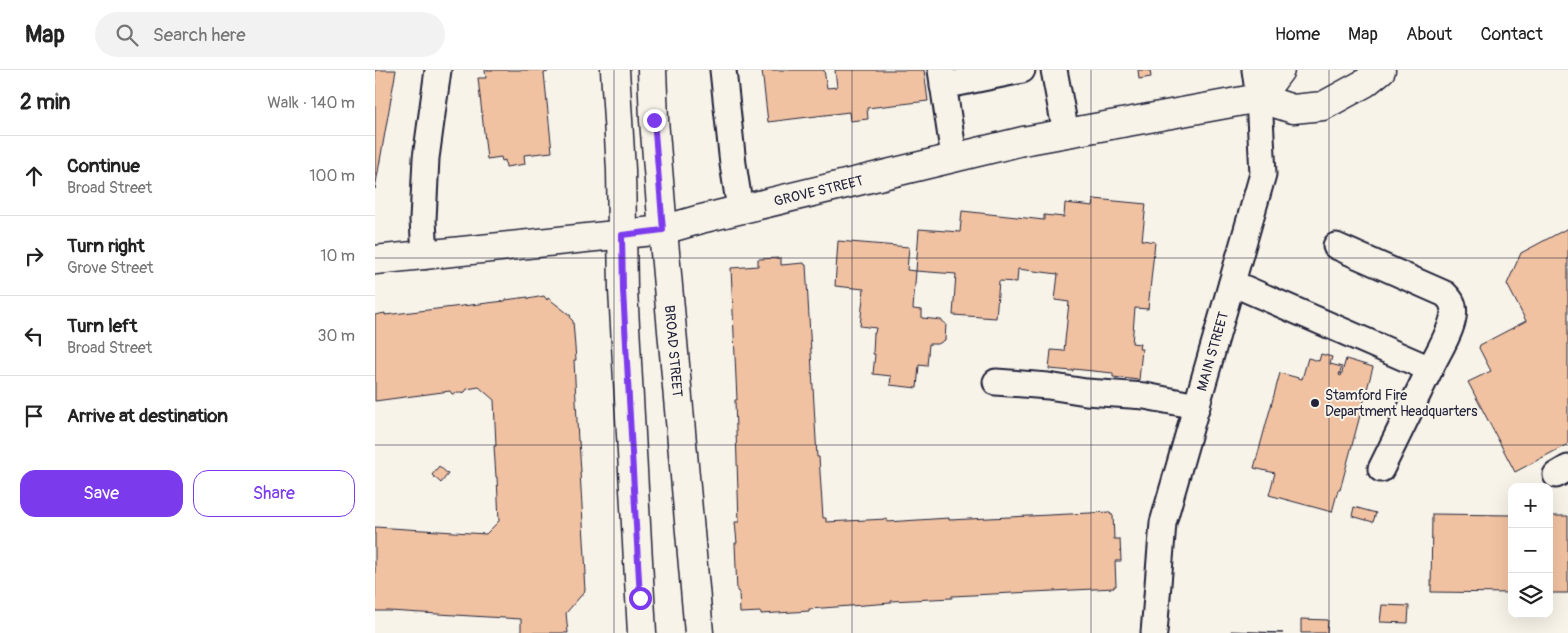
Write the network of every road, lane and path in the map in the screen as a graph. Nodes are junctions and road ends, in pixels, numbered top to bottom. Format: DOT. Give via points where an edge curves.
graph roads {
  1 [pos="438,70"];
  2 [pos="615,70"];
  3 [pos="652,70"];
  4 [pos="723,70"];
  5 [pos="1022,70"];
  6 [pos="1053,70"];
  7 [pos="1255,70"];
  8 [pos="1280,70"];
  9 [pos="1381,70"];
  10 [pos="942,78"];
  11 [pos="1259,98"];
  12 [pos="1066,133"];
  13 [pos="954,157"];
  14 [pos="740,209"];
  15 [pos="663,230"];
  16 [pos="622,235"];
  17 [pos="1336,246"];
  18 [pos="425,256"];
  19 [pos="375,260"];
  20 [pos="1232,283"];
  21 [pos="1430,369"];
  22 [pos="996,382"];
  23 [pos="1197,406"];
  24 [pos="1381,469"];
  25 [pos="642,633"];
  26 [pos="699,633"];
  27 [pos="1154,633"];
  1 -- 18 [label="street" via="426,158"];
  2 -- 16 [label="main road"];
  3 -- 15 [label="main road, BROAD STREET"];
  4 -- 14 [label="street"];
  5 -- 10 [label="street"];
  6 -- 12 [label="street"];
  7 -- 11 [label="street, MAIN STREET"];
  8 -- 11 [label="main road"];
  9 -- 11 [label="main road, GROVE STREET" via="1365,83 1323,106 1293,109"];
  10 -- 13 [label="street"];
  11 -- 12 [label="main road, GROVE STREET"];
  11 -- 20 [label="street, MAIN STREET" via="1263,174"];
  12 -- 13 [label="main road, GROVE STREET"];
  13 -- 14 [label="main road, GROVE STREET"];
  14 -- 15 [label="main road, GROVE STREET"];
  15 -- 16 [label="main road, GROVE STREET"];
  15 -- 26 [label="main road, BROAD STREET"];
  16 -- 18 [label="main road, GROVE STREET"];
  16 -- 25 [label="main road"];
  17 -- 21 [label="street" via="1445,294 1453,303 1453,323"];
  18 -- 19 [label="main road, GROVE STREET"];
  20 -- 21 [label="street"];
  20 -- 23 [label="street, MAIN STREET"];
  21 -- 24 [label="street"];
  22 -- 23 [label="street" via="1145,396"];
  23 -- 27 [label="street, MAIN STREET" via="1163,523"];
}
